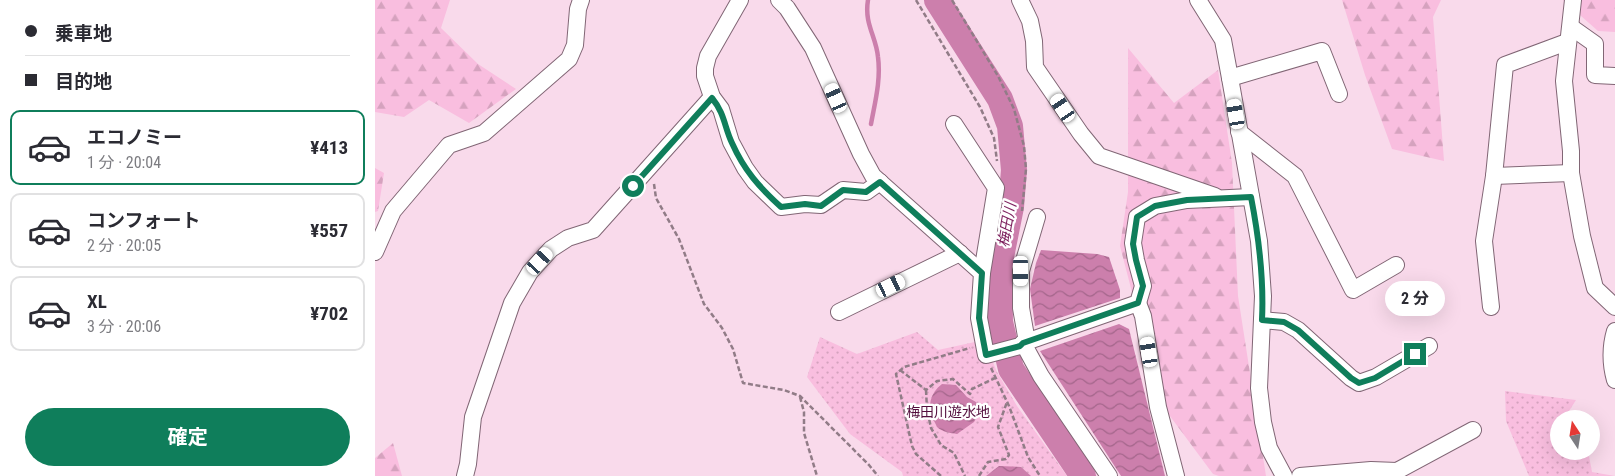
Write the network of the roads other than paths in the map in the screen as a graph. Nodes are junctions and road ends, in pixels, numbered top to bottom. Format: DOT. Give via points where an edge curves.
graph roads {
  1 [pos="581,0"];
  2 [pos="740,0"];
  3 [pos="779,0"];
  4 [pos="1020,0"];
  5 [pos="1198,0"];
  6 [pos="1573,0"];
  7 [pos="1569,34"];
  8 [pos="1615,76"];
  9 [pos="1230,78"];
  10 [pos="1339,94"];
  11 [pos="712,98"];
  12 [pos="953,124"];
  13 [pos="1239,132"];
  14 [pos="1571,173"];
  15 [pos="1494,176"];
  16 [pos="880,182"];
  17 [pos="1251,197"];
  18 [pos="1222,198"];
  19 [pos="1029,217"];
  20 [pos="375,252"];
  21 [pos="960,253"];
  22 [pos="1396,265"];
  23 [pos="982,273"];
  24 [pos="1138,303"];
  25 [pos="1491,307"];
  26 [pos="1615,307"];
  27 [pos="839,312"];
  28 [pos="1262,320"];
  29 [pos="1615,331"];
  30 [pos="1023,344"];
  31 [pos="1429,346"];
  32 [pos="1615,380"];
  33 [pos="1473,430"];
  34 [pos="465,476"];
  35 [pos="1109,476"];
  36 [pos="1176,476"];
  37 [pos="1284,476"];
  38 [pos="1300,476"];
  1 -- 20 [label="street" via="577,9 575,45 569,59 484,133 449,145 393,211"];
  2 -- 11 [label="street" via="708,56 705,76"];
  3 -- 16 [label="street" via="813,48 861,154"];
  4 -- 18 [label="street" via="1030,21 1035,67 1099,156"];
  5 -- 9 [label="street" via="1223,40"];
  6 -- 7 [label="street"];
  7 -- 8 [label="street" via="1595,44 1595,76"];
  7 -- 14 [label="street" via="1564,81"];
  7 -- 15 [label="street" via="1505,65"];
  9 -- 10 [label="street" via="1322,51"];
  9 -- 13 [label="street"];
  11 -- 16 [label="street" via="721,109 731,142 745,168 781,207 821,206 843,190 866,192"];
  11 -- 34 [label="street" via="593,230 568,238 551,249 530,272 512,303 473,417"];
  12 -- 23 [label="street" via="996,188"];
  13 -- 17 [label="street"];
  13 -- 22 [label="street" via="1295,176 1353,290"];
  14 -- 15 [label="street"];
  14 -- 26 [label="street" via="1595,288"];
  15 -- 25 [label="street" via="1484,241"];
  16 -- 21 [label="street"];
  17 -- 18 [label="street"];
  17 -- 28 [label="street" via="1259,241"];
  18 -- 24 [label="street" via="1155,206 1137,217 1133,244 1143,286"];
  19 -- 30 [label="street" via="1021,271"];
  21 -- 23 [label="street"];
  21 -- 27 [label="street"];
  23 -- 30 [label="street" via="979,318 983,354"];
  24 -- 30 [label="street"];
  24 -- 36 [label="street" via="1158,407"];
  28 -- 31 [label="street" via="1284,322 1298,330 1359,383 1375,378"];
  28 -- 37 [label="street" via="1259,388 1263,422 1269,448"];
  29 -- 32 [label="street" via="1611,364"];
  30 -- 35 [label="street"];
  33 -- 38 [label="street" via="1397,471"];
}
